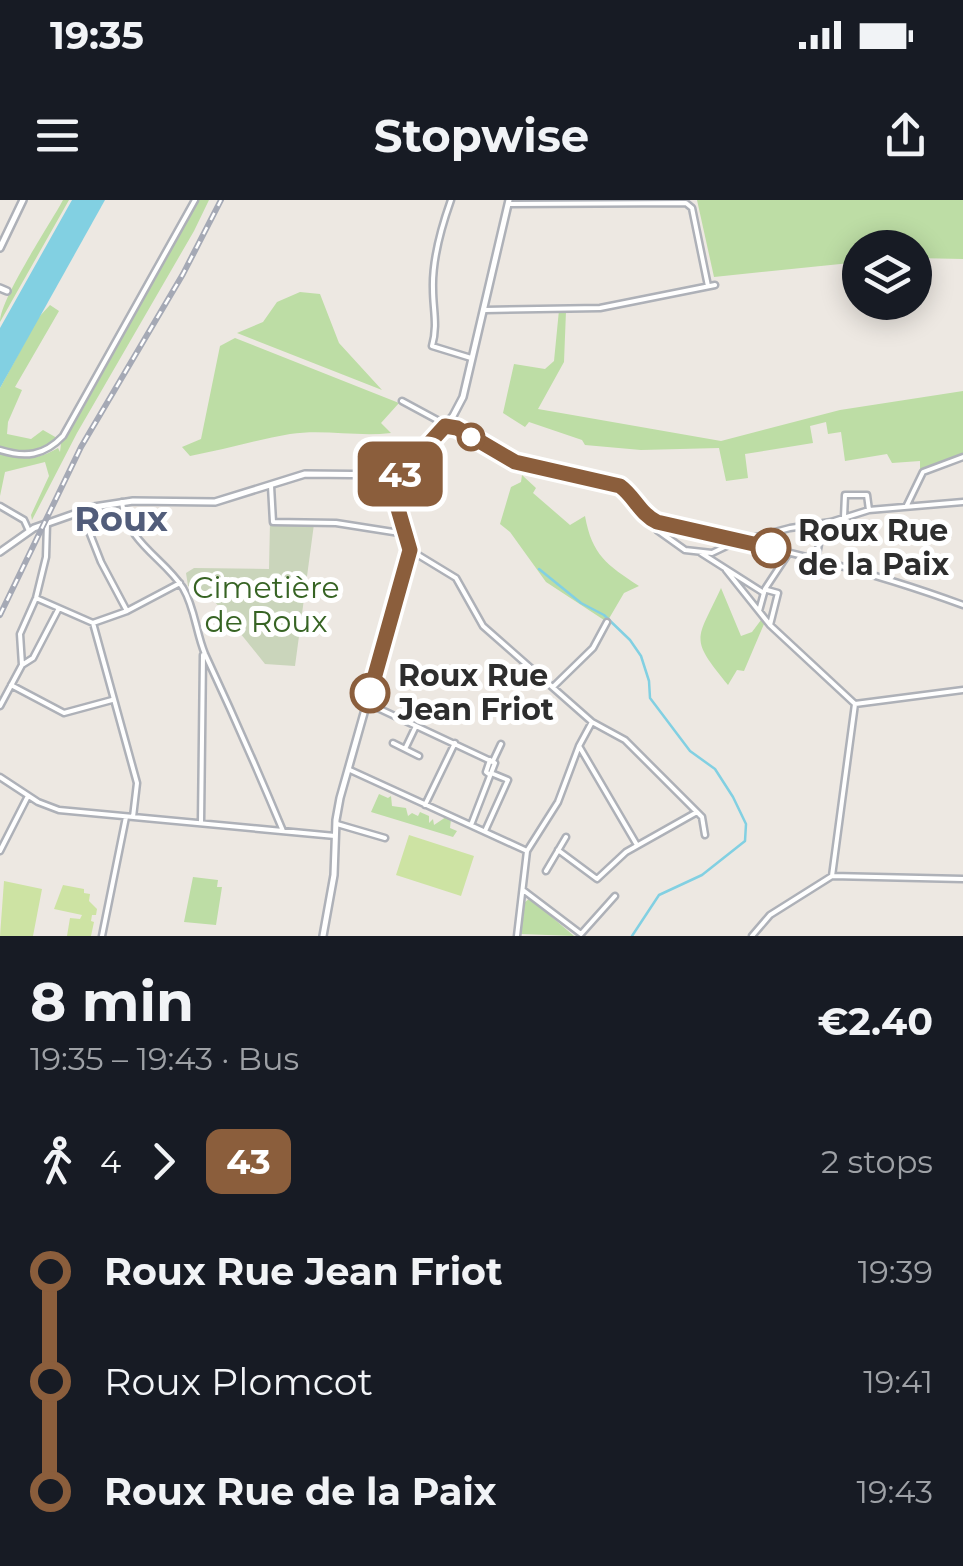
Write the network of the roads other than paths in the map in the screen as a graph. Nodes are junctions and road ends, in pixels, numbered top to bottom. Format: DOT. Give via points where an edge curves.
graph roads {
  1 [pos="23,200"];
  2 [pos="195,200"];
  3 [pos="450,200"];
  4 [pos="509,202"];
  5 [pos="632,202"];
  6 [pos="645,202"];
  7 [pos="0,248"];
  8 [pos="485,310"];
  9 [pos="474,359"];
  10 [pos="402,400"];
  11 [pos="445,426"];
  12 [pos="0,450"];
  13 [pos="963,457"];
  14 [pos="399,475"];
  15 [pos="270,484"];
  16 [pos="122,502"];
  17 [pos="963,502"];
  18 [pos="907,505"];
  19 [pos="0,506"];
  20 [pos="81,510"];
  21 [pos="869,510"];
  22 [pos="844,517"];
  23 [pos="657,522"];
  24 [pos="831,522"];
  25 [pos="823,523"];
  26 [pos="46,524"];
  27 [pos="28,532"];
  28 [pos="406,534"];
  29 [pos="865,538"];
  30 [pos="744,540"];
  31 [pos="410,550"];
  32 [pos="0,552"];
  33 [pos="701,553"];
  34 [pos="789,553"];
  35 [pos="816,560"];
  36 [pos="726,570"];
  37 [pos="180,582"];
  38 [pos="764,591"];
  39 [pos="36,598"];
  40 [pos="963,605"];
  41 [pos="58,610"];
  42 [pos="127,611"];
  43 [pos="759,611"];
  44 [pos="93,622"];
  45 [pos="607,622"];
  46 [pos="770,626"];
  47 [pos="203,650"];
  48 [pos="22,665"];
  49 [pos="11,684"];
  50 [pos="553,688"];
  51 [pos="963,690"];
  52 [pos="112,700"];
  53 [pos="367,704"];
  54 [pos="855,704"];
  55 [pos="0,706"];
  56 [pos="592,722"];
  57 [pos="416,726"];
  58 [pos="393,743"];
  59 [pos="454,743"];
  60 [pos="501,744"];
  61 [pos="579,746"];
  62 [pos="405,749"];
  63 [pos="419,756"];
  64 [pos="493,761"];
  65 [pos="348,769"];
  66 [pos="491,774"];
  67 [pos="0,777"];
  68 [pos="28,796"];
  69 [pos="426,805"];
  70 [pos="697,812"];
  71 [pos="126,816"];
  72 [pos="134,817"];
  73 [pos="202,823"];
  74 [pos="335,824"];
  75 [pos="471,824"];
  76 [pos="283,830"];
  77 [pos="485,831"];
  78 [pos="705,835"];
  79 [pos="335,836"];
  80 [pos="566,837"];
  81 [pos="386,838"];
  82 [pos="637,844"];
  83 [pos="558,850"];
  84 [pos="0,851"];
  85 [pos="528,851"];
  86 [pos="546,870"];
  87 [pos="832,876"];
  88 [pos="963,879"];
  89 [pos="523,890"];
  90 [pos="615,896"];
  91 [pos="102,936"];
  92 [pos="323,936"];
  93 [pos="517,936"];
  94 [pos="752,936"];
  1 -- 7 [label="main road"];
  2 -- 12 [label="street" via="63,436 26,456"];
  3 -- 9 [label="street" via="433,279 432,346"];
  4 -- 5 [label="street"];
  4 -- 8 [label="main road"];
  5 -- 6 [label="street"];
  6 -- 8 [label="street" via="692,208 712,286 600,308"];
  8 -- 9 [label="main road"];
  9 -- 11 [label="main road" via="463,398"];
  10 -- 11 [label="street"];
  11 -- 14 [label="main road"];
  11 -- 23 [label="street" via="515,462 620,486"];
  13 -- 18 [label="street" via="923,472"];
  14 -- 15 [label="main road" via="304,474"];
  14 -- 28 [label="main road" via="394,493"];
  15 -- 16 [label="main road" via="214,502"];
  15 -- 28 [label="street" via="273,522"];
  16 -- 20 [label="main road"];
  16 -- 37 [label="street" via="144,549"];
  17 -- 18 [label="street"];
  18 -- 21 [label="street"];
  19 -- 27 [label="street" via="24,520"];
  20 -- 26 [label="main road"];
  20 -- 42 [label="street"];
  21 -- 22 [label="street"];
  21 -- 22 [label="street" via="868,495 845,495"];
  22 -- 24 [label="street"];
  23 -- 30 [label="street"];
  23 -- 33 [label="street" via="656,530 669,540"];
  24 -- 25 [label="street"];
  24 -- 29 [label="street"];
  25 -- 30 [label="street"];
  25 -- 35 [label="street"];
  26 -- 27 [label="main road"];
  26 -- 39 [label="street" via="48,547"];
  27 -- 32 [label="main road"];
  28 -- 31 [label="main road"];
  30 -- 33 [label="street"];
  30 -- 34 [label="street"];
  31 -- 50 [label="street" via="456,578 483,626"];
  31 -- 53 [label="main road"];
  33 -- 36 [label="street"];
  34 -- 35 [label="street"];
  34 -- 38 [label="street"];
  35 -- 40 [label="street"];
  36 -- 38 [label="street"];
  36 -- 43 [label="street"];
  37 -- 42 [label="street"];
  37 -- 47 [label="street"];
  38 -- 43 [label="street"];
  38 -- 46 [label="street" via="778,593"];
  39 -- 41 [label="street"];
  39 -- 48 [label="street" via="20,634"];
  41 -- 44 [label="street"];
  41 -- 48 [label="street" via="33,658"];
  42 -- 44 [label="street"];
  43 -- 46 [label="street"];
  44 -- 52 [label="street"];
  45 -- 50 [label="street" via="593,648"];
  46 -- 54 [label="street"];
  47 -- 73 [label="street"];
  47 -- 76 [label="street"];
  48 -- 49 [label="street"];
  49 -- 52 [label="street" via="64,714"];
  49 -- 55 [label="street"];
  50 -- 56 [label="street"];
  51 -- 54 [label="street"];
  52 -- 72 [label="street" via="137,783"];
  53 -- 57 [label="street"];
  53 -- 65 [label="main road"];
  54 -- 87 [label="street"];
  56 -- 61 [label="street"];
  56 -- 70 [label="street" via="625,740"];
  57 -- 59 [label="street"];
  57 -- 62 [label="street"];
  58 -- 62 [label="street"];
  59 -- 64 [label="street"];
  59 -- 69 [label="street"];
  60 -- 64 [label="street"];
  61 -- 82 [label="street"];
  61 -- 85 [label="street" via="558,802"];
  62 -- 63 [label="street"];
  64 -- 66 [label="street" via="486,772"];
  65 -- 69 [label="street"];
  65 -- 74 [label="main road"];
  66 -- 75 [label="street"];
  66 -- 77 [label="street" via="508,780"];
  67 -- 68 [label="street"];
  68 -- 71 [label="street" via="60,810"];
  68 -- 84 [label="street"];
  69 -- 75 [label="street"];
  70 -- 78 [label="street"];
  70 -- 82 [label="street"];
  71 -- 72 [label="street"];
  71 -- 91 [label="street"];
  72 -- 73 [label="street"];
  73 -- 76 [label="street"];
  74 -- 79 [label="main road"];
  74 -- 81 [label="street"];
  75 -- 77 [label="street"];
  76 -- 79 [label="street"];
  77 -- 85 [label="street"];
  79 -- 92 [label="main road"];
  80 -- 83 [label="street"];
  82 -- 83 [label="street" via="597,879"];
  83 -- 86 [label="street"];
  85 -- 89 [label="street"];
  87 -- 88 [label="street"];
  87 -- 94 [label="street" via="770,916"];
  89 -- 90 [label="street" via="581,934"];
  89 -- 93 [label="street"];
}
